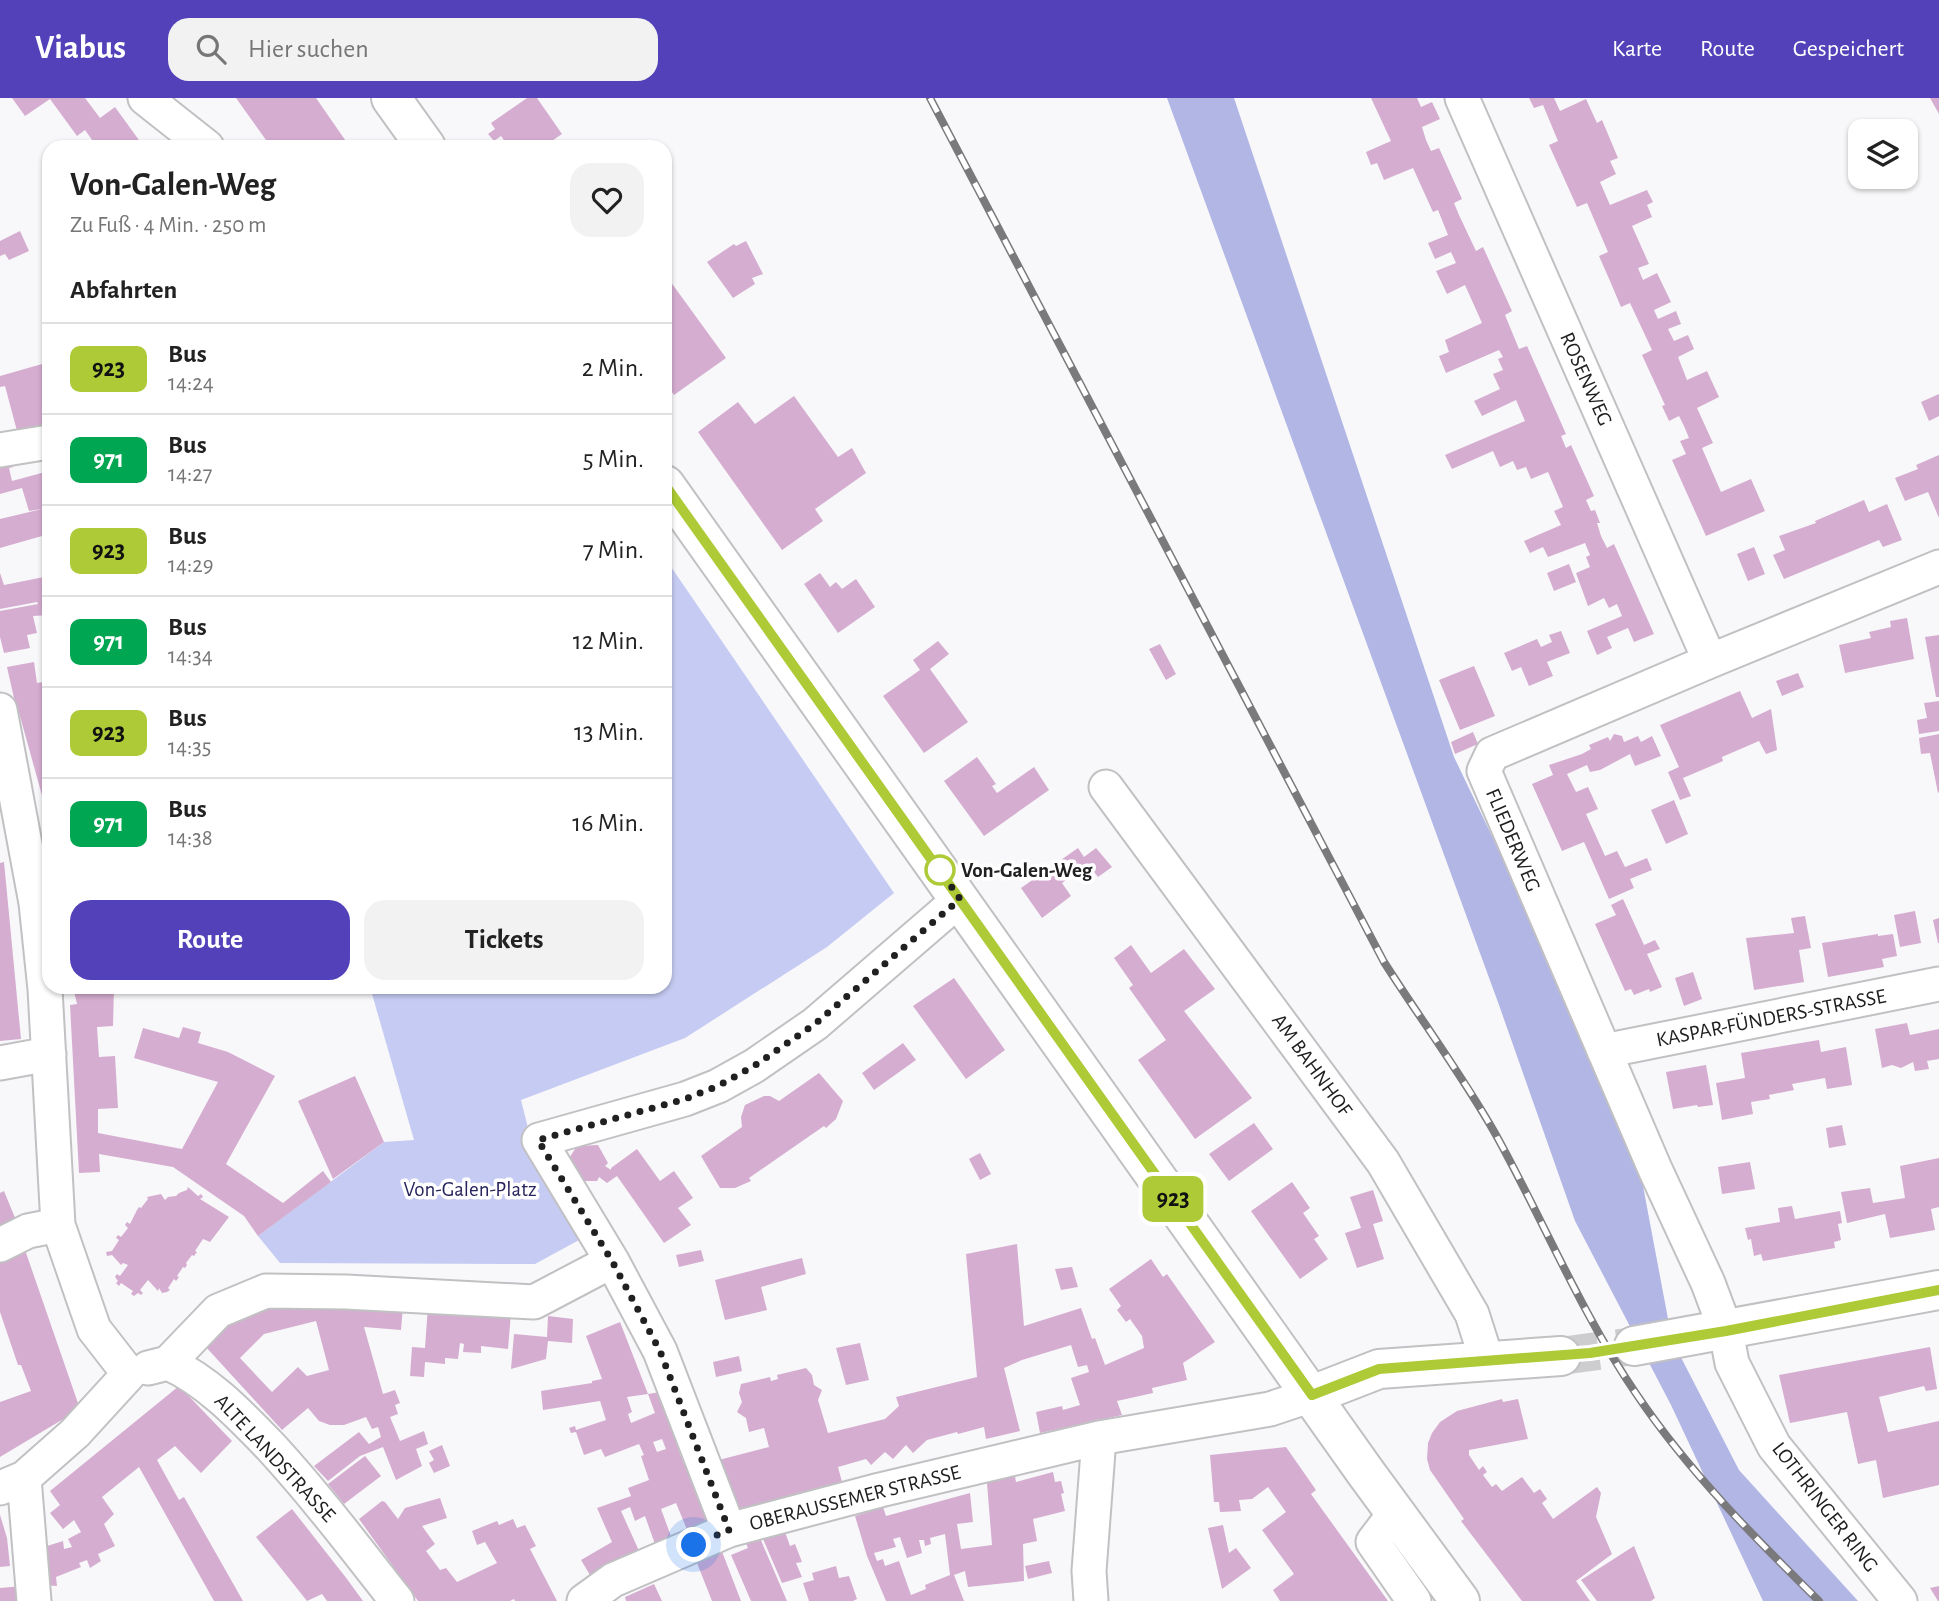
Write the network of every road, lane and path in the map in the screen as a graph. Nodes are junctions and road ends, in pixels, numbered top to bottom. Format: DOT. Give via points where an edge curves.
graph roads {
  1 [pos="145,98"];
  2 [pos="391,98"];
  3 [pos="1462,98"];
  4 [pos="198,140"];
  5 [pos="421,140"];
  6 [pos="42,443"];
  7 [pos="0,450"];
  8 [pos="672,495"];
  9 [pos="1939,567"];
  10 [pos="1710,661"];
  11 [pos="0,710"];
  12 [pos="1105,787"];
  13 [pos="960,899"];
  14 [pos="42,973"];
  15 [pos="1939,984"];
  16 [pos="44,994"];
  17 [pos="1604,1051"];
  18 [pos="49,1054"];
  19 [pos="0,1063"];
  20 [pos="58,1225"];
  21 [pos="0,1245"];
  22 [pos="612,1261"];
  23 [pos="1939,1290"];
  24 [pos="1726,1331"];
  25 [pos="1633,1346"];
  26 [pos="1561,1356"];
  27 [pos="1486,1361"];
  28 [pos="167,1363"];
  29 [pos="129,1374"];
  30 [pos="1312,1395"];
  31 [pos="1099,1438"];
  32 [pos="12,1483"];
  33 [pos="1395,1513"];
  34 [pos="729,1530"];
  35 [pos="595,1594"];
  36 [pos="34,1601"];
  37 [pos="397,1601"];
  38 [pos="1091,1601"];
  39 [pos="1414,1601"];
  40 [pos="1460,1601"];
  41 [pos="1900,1601"];
  1 -- 4 [label="street"];
  2 -- 5 [label="main road"];
  3 -- 10 [label="street, ROSENWEG"];
  6 -- 7 [label="street"];
  8 -- 13 [label="main road"];
  9 -- 10 [label="street, FLIEDERWEG"];
  10 -- 17 [label="street, FLIEDERWEG" via="1492,754 1484,771"];
  11 -- 14 [label="street" via="36,903"];
  12 -- 27 [label="street, AM BAHNHOF" via="1383,1162 1472,1314"];
  13 -- 22 [label="street" via="815,1024 754,1066 685,1099 538,1140"];
  13 -- 30 [label="main road"];
  15 -- 17 [label="street, KASPAR-FÜNDERS-STRASSE"];
  16 -- 18 [label="street"];
  17 -- 24 [label="street, FLIEDERWEG"];
  18 -- 19 [label="street"];
  18 -- 20 [label="street"];
  20 -- 21 [label="street" via="27,1231"];
  20 -- 29 [label="street" via="94,1329"];
  22 -- 28 [label="street" via="534,1302 267,1291 218,1311"];
  22 -- 34 [label="street" via="660,1351"];
  23 -- 24 [label="main road"];
  24 -- 25 [label="main road"];
  24 -- 41 [label="street, LOTHRINGER RING" via="1732,1363 1774,1446"];
  26 -- 27 [label="main road, OBERAUSSEMER STRASSE"];
  27 -- 30 [label="main road, OBERAUSSEMER STRASSE" via="1379,1369"];
  28 -- 29 [label="street"];
  28 -- 37 [label="street, ALTE LANDSTRASSE" via="189,1372 248,1423 301,1480"];
  29 -- 32 [label="street" via="75,1433"];
  30 -- 31 [label="street, OBERAUSSEMER STRASSE" via="1270,1409"];
  30 -- 33 [label="main road"];
  31 -- 34 [label="street, OBERAUSSEMER STRASSE"];
  31 -- 38 [label="street"];
  32 -- 36 [label="street"];
  33 -- 39 [label="street" via="1373,1542"];
  33 -- 40 [label="main road"];
  34 -- 35 [label="street, OBERAUSSEMER STRASSE" via="613,1580"];
}
